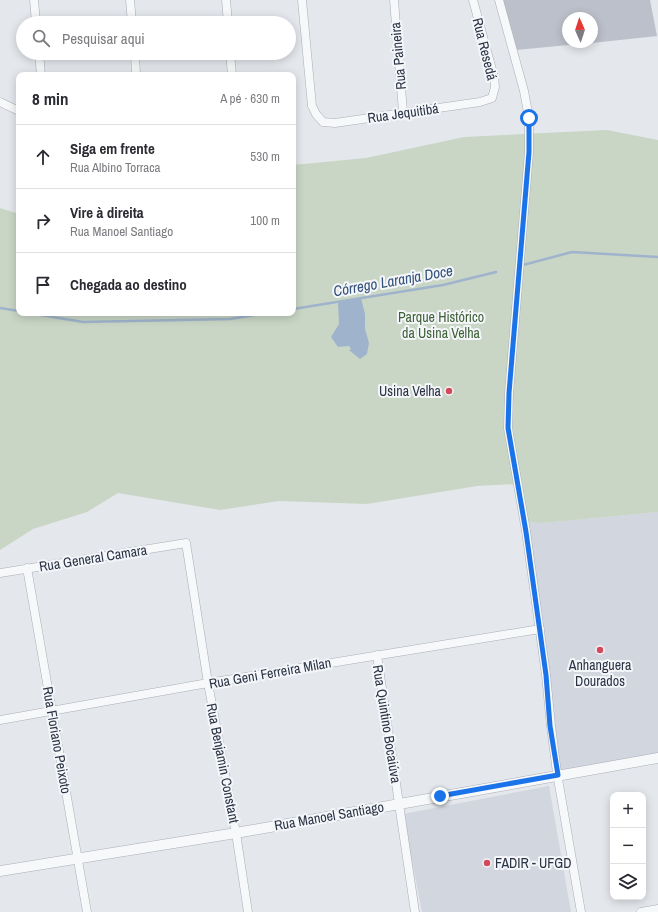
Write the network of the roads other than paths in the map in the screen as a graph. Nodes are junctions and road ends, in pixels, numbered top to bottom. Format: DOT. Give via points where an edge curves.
graph roads {
  1 [pos="34,0"];
  2 [pos="130,0"];
  3 [pos="226,0"];
  4 [pos="302,0"];
  5 [pos="394,0"];
  6 [pos="473,0"];
  7 [pos="499,0"];
  8 [pos="35,16"];
  9 [pos="131,16"];
  10 [pos="227,16"];
  11 [pos="40,60"];
  12 [pos="135,60"];
  13 [pos="231,60"];
  14 [pos="41,72"];
  15 [pos="136,72"];
  16 [pos="232,72"];
  17 [pos="492,98"];
  18 [pos="0,102"];
  19 [pos="16,110"];
  20 [pos="403,112"];
  21 [pos="186,543"];
  22 [pos="27,568"];
  23 [pos="0,573"];
  24 [pos="540,628"];
  25 [pos="376,655"];
  26 [pos="208,683"];
  27 [pos="52,711"];
  28 [pos="0,720"];
  29 [pos="658,758"];
  30 [pos="558,775"];
  31 [pos="399,803"];
  32 [pos="236,833"];
  33 [pos="79,859"];
  34 [pos="0,871"];
  35 [pos="658,909"];
  36 [pos="87,912"];
  37 [pos="248,912"];
  38 [pos="415,912"];
  39 [pos="581,912"];
  40 [pos="641,912"];
  1 -- 8 [label="street"];
  2 -- 9 [label="street"];
  3 -- 10 [label="street"];
  4 -- 20 [label="street, Rua Jequitibá" via="312,106 323,122 335,123"];
  5 -- 20 [label="street, Rua Paineira"];
  6 -- 17 [label="street, Rua Resedá" via="494,77"];
  7 -- 24 [label="street" via="529,118 529,152 508,428"];
  11 -- 14 [label="street"];
  12 -- 15 [label="street"];
  13 -- 16 [label="street"];
  17 -- 20 [label="street, Rua Jequitibá" via="480,102"];
  18 -- 19 [label="street"];
  21 -- 22 [label="street, Rua General Camara"];
  21 -- 26 [label="street, Rua Benjamin Constant"];
  22 -- 23 [label="street, Rua General Camara"];
  22 -- 27 [label="street, Rua Floriano Peixoto"];
  24 -- 25 [label="street, Rua Geni Ferreira Milan"];
  24 -- 30 [label="street"];
  25 -- 26 [label="street, Rua Geni Ferreira Milan"];
  25 -- 31 [label="street, Rua Quintino Bocaiúva"];
  26 -- 27 [label="street, Rua Geni Ferreira Milan"];
  26 -- 32 [label="street, Rua Benjamin Constant"];
  27 -- 28 [label="street, Rua Geni Ferreira Milan"];
  27 -- 33 [label="street, Rua Floriano Peixoto"];
  29 -- 30 [label="street, Rua Manoel Santiago"];
  30 -- 31 [label="street, Rua Manoel Santiago"];
  30 -- 39 [label="street"];
  31 -- 32 [label="street, Rua Manoel Santiago"];
  31 -- 38 [label="street, Rua Quintino Bocaiúva"];
  32 -- 33 [label="street, Rua Manoel Santiago"];
  32 -- 37 [label="street, Rua Benjamin Constant"];
  33 -- 34 [label="street, Rua Manoel Santiago"];
  33 -- 36 [label="street, Rua Floriano Peixoto"];
  35 -- 40 [label="street"];
}
